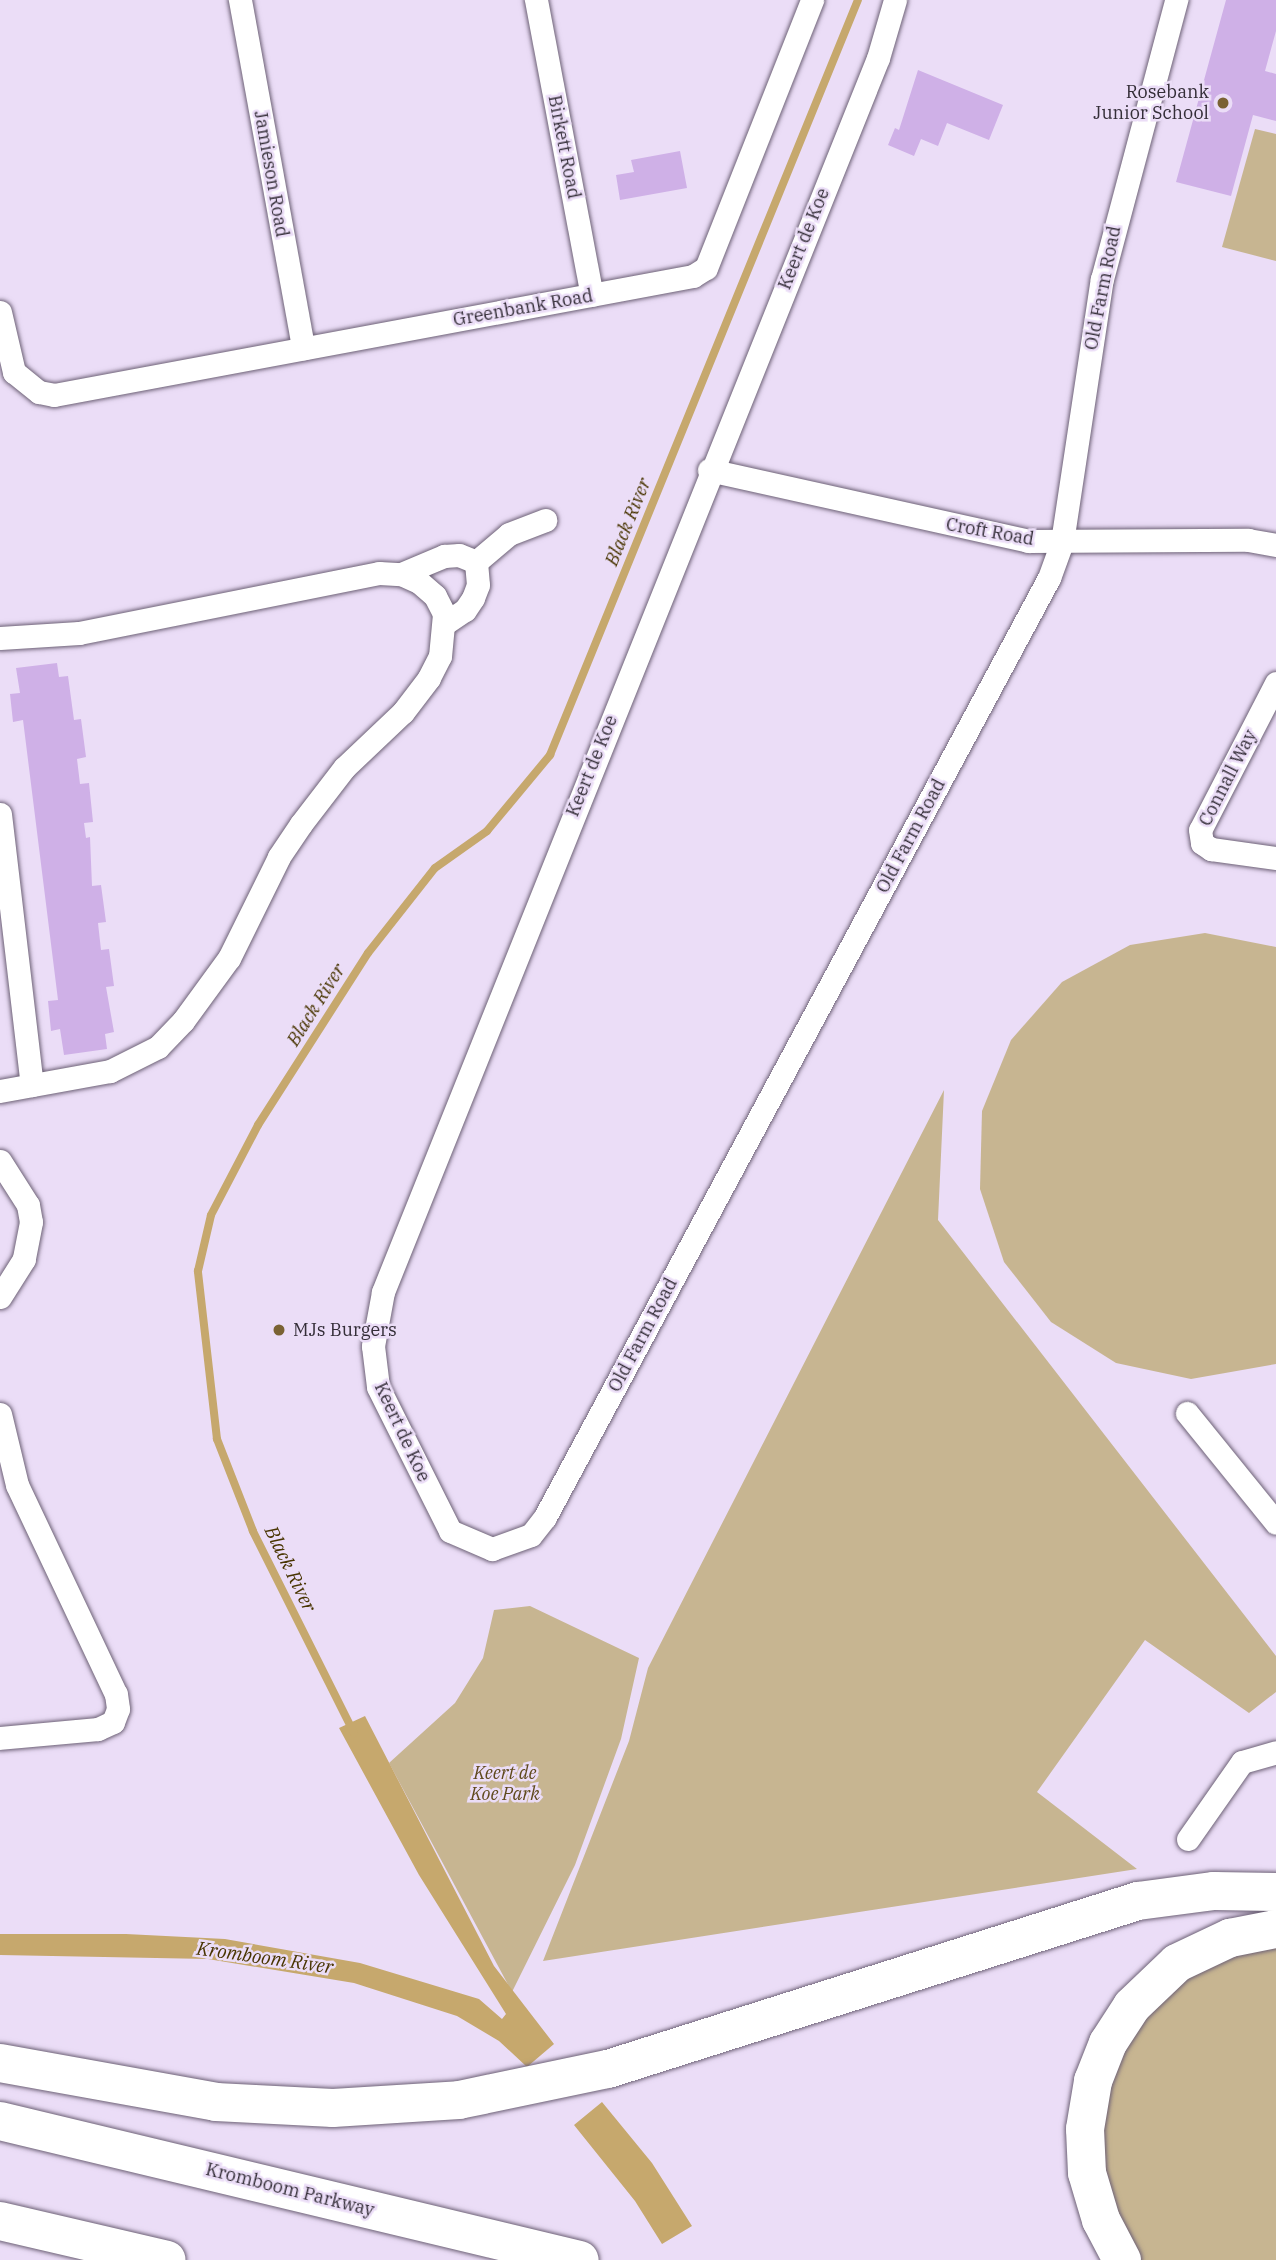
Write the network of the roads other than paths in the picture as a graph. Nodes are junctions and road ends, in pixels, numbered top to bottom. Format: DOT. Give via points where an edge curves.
graph roads {
  1 [pos="240,0"];
  2 [pos="536,0"];
  3 [pos="812,0"];
  4 [pos="895,0"];
  5 [pos="1176,0"];
  6 [pos="592,295"];
  7 [pos="0,312"];
  8 [pos="303,348"];
  9 [pos="709,470"];
  10 [pos="545,520"];
  11 [pos="1062,542"];
  12 [pos="1276,545"];
  13 [pos="476,562"];
  14 [pos="401,574"];
  15 [pos="444,624"];
  16 [pos="0,638"];
  17 [pos="1276,683"];
  18 [pos="0,814"];
  19 [pos="1276,858"];
  20 [pos="32,1084"];
  21 [pos="0,1091"];
  22 [pos="0,1161"];
  23 [pos="0,1297"];
  24 [pos="1187,1413"];
  25 [pos="0,1414"];
  26 [pos="1276,1522"];
  27 [pos="450,1531"];
  28 [pos="0,1738"];
  29 [pos="1276,1752"];
  30 [pos="1188,1839"];
  31 [pos="1276,1892"];
  32 [pos="1276,1929"];
  33 [pos="0,2063"];
  34 [pos="0,2121"];
  35 [pos="0,2221"];
  36 [pos="167,2260"];
  37 [pos="580,2260"];
  38 [pos="1122,2260"];
  1 -- 8 [label="street, Jamieson Road"];
  2 -- 6 [label="street, Birkett Road"];
  3 -- 6 [label="street, Greenbank Road" via="706,268 680,280"];
  4 -- 9 [label="street, Keert de Koe" via="878,58"];
  5 -- 11 [label="street, Old Farm Road" via="1102,279"];
  6 -- 8 [label="street, Greenbank Road"];
  7 -- 8 [label="street, Greenbank Road" via="14,372 39,392 54,394"];
  9 -- 11 [label="street, Croft Road" via="1005,537"];
  9 -- 27 [label="street, Keert de Koe" via="383,1292 373,1346 379,1387"];
  10 -- 13 [label="street" via="509,534"];
  11 -- 12 [label="street, Croft Road" via="1248,540"];
  11 -- 27 [label="street, Old Farm Road" via="1036,604 545,1517 531,1535 492,1549"];
  13 -- 14 [label="street" via="444,556"];
  13 -- 15 [label="street" via="478,585 472,598 465,610"];
  14 -- 15 [label="street" via="435,596"];
  14 -- 16 [label="street" via="379,573 79,633"];
  15 -- 20 [label="street" via="440,656 429,678 403,712 344,768 301,824 279,857 229,957 183,1021 158,1047 135,1061"];
  17 -- 19 [label="street, Connall Way" via="1200,830 1202,843 1211,849"];
  18 -- 20 [label="street"];
  20 -- 21 [label="street"];
  22 -- 23 [label="street" via="28,1205 31,1222 24,1259"];
  24 -- 26 [label="street"];
  25 -- 28 [label="street" via="17,1485 116,1694 118,1709 113,1722 98,1729"];
  29 -- 30 [label="street" via="1242,1762"];
  31 -- 33 [label="highway" via="1214,1891 1138,1901 621,2065 459,2100 333,2108 216,2102"];
  32 -- 38 [label="highway" via="1230,1938 1177,1962 1132,2006 1108,2043 1089,2105 1087,2173 1101,2220"];
  34 -- 37 [label="highway, Kromboom Parkway"];
  35 -- 36 [label="highway"];
}
